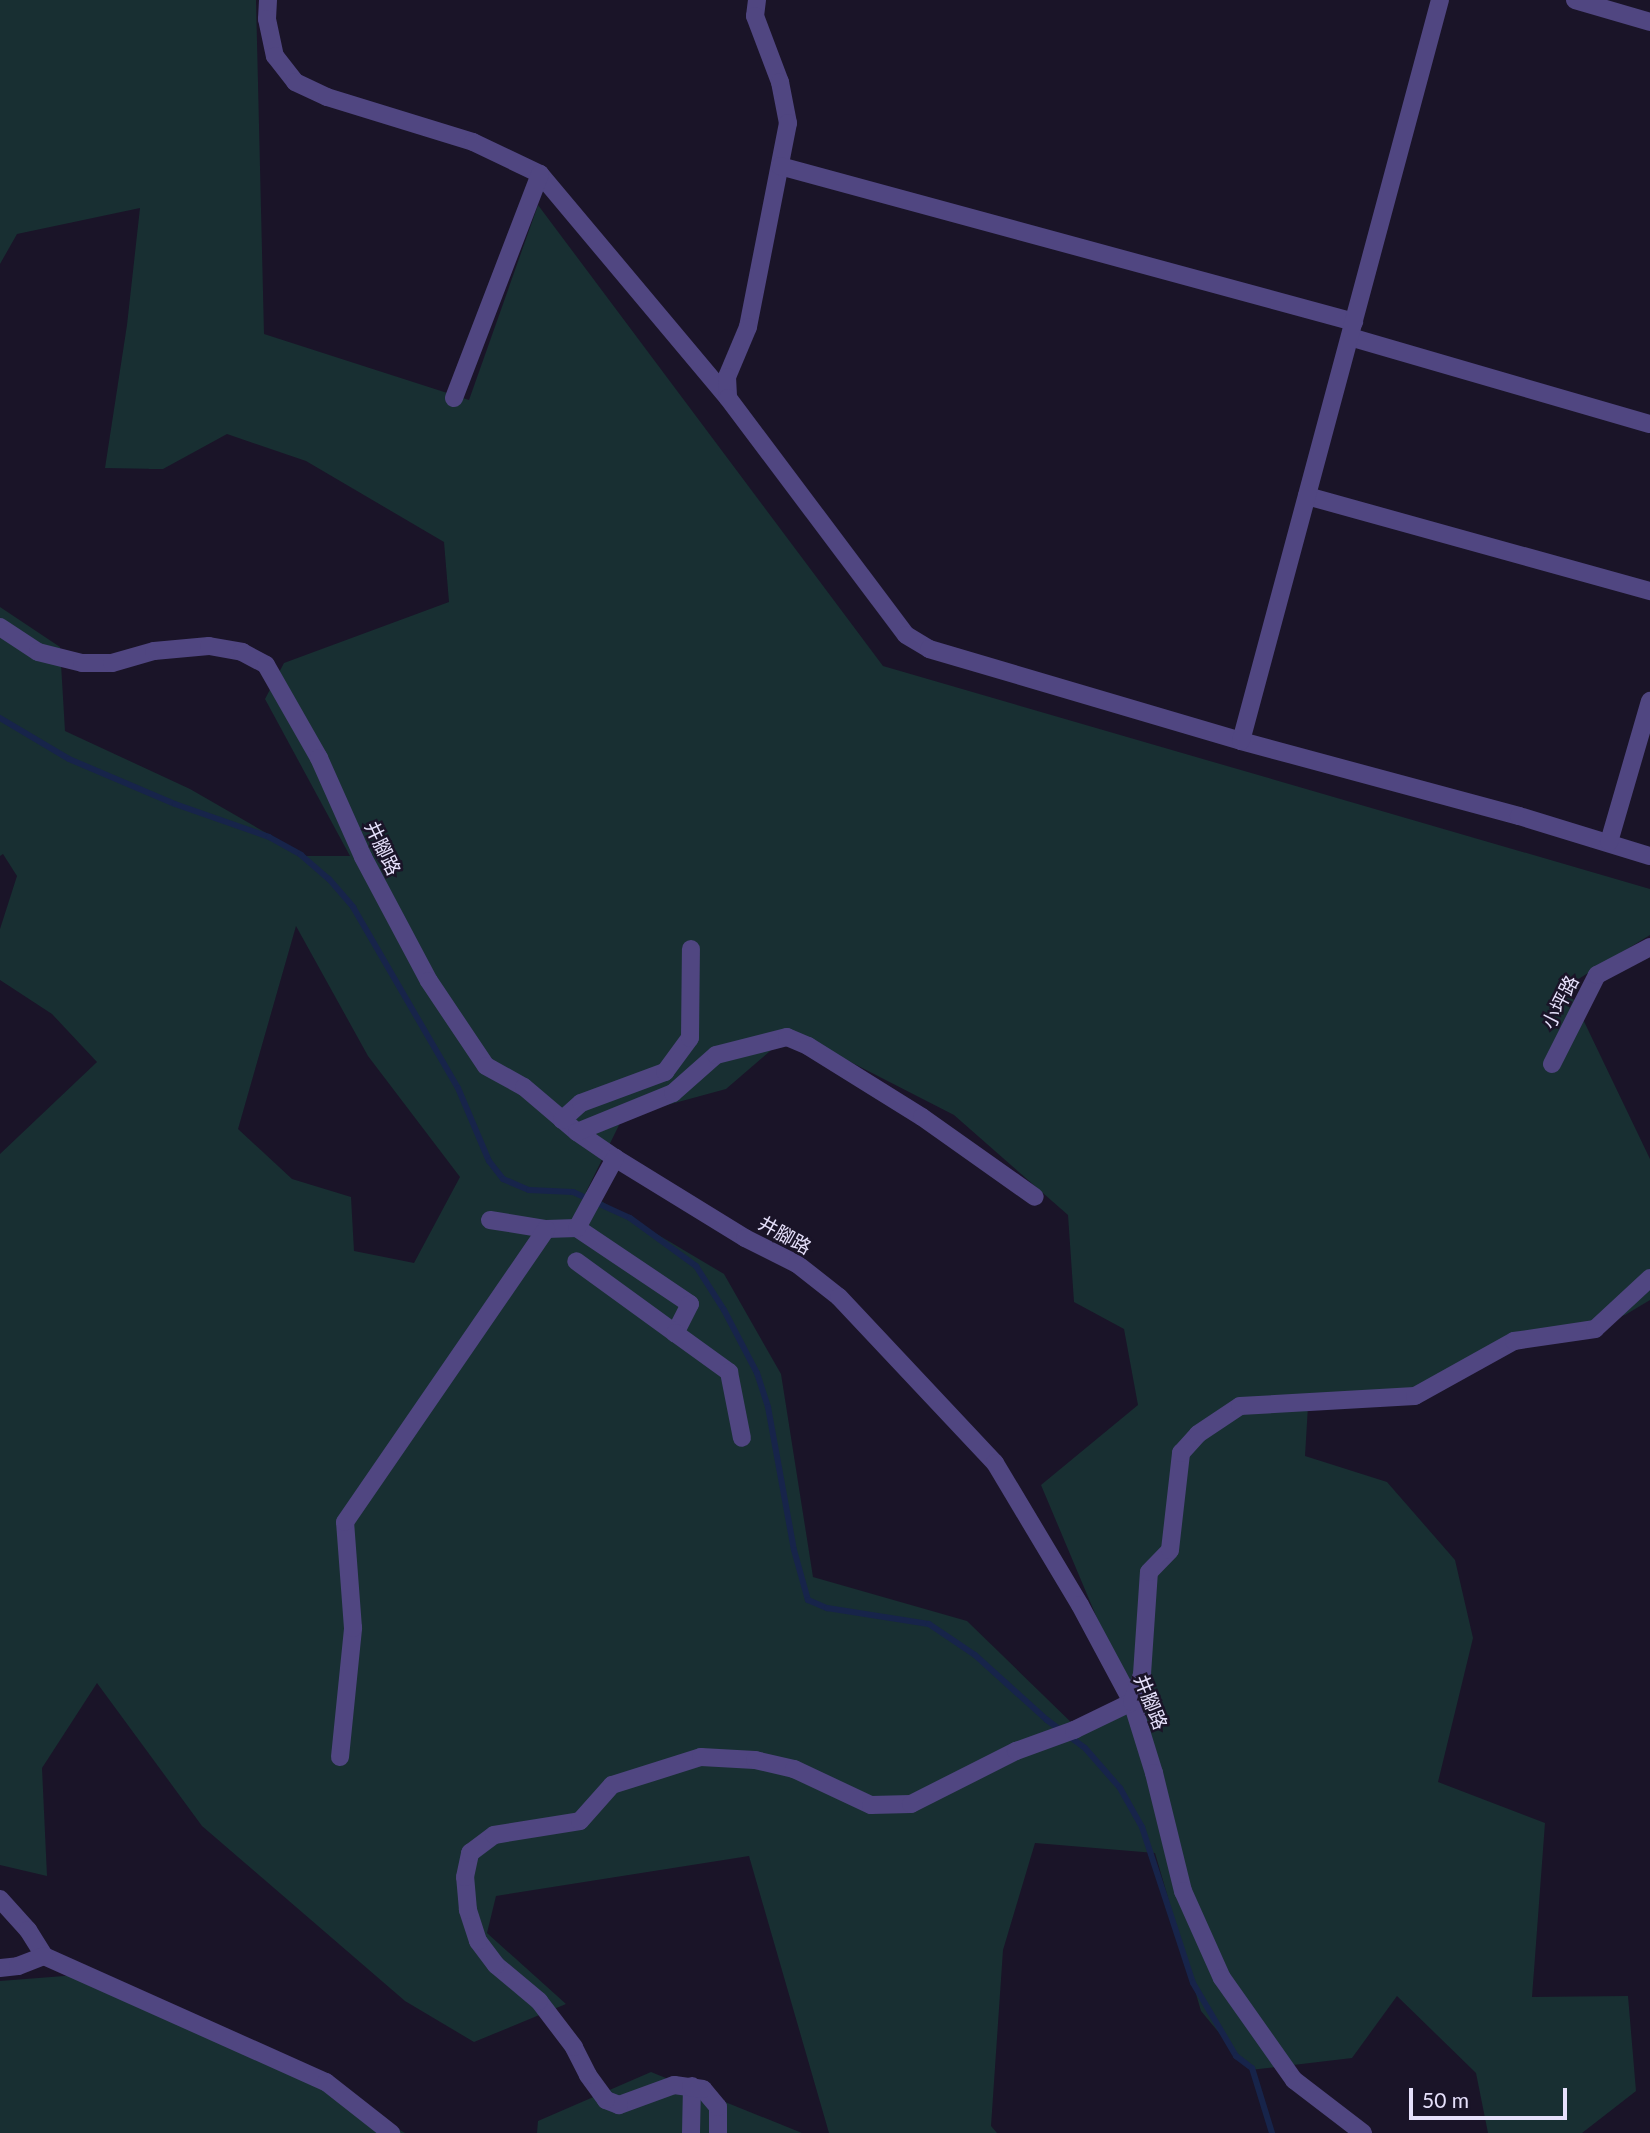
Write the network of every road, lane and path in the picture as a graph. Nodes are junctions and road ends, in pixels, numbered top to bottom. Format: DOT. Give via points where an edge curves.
graph roads {
  1 [pos="268,0"];
  2 [pos="757,0"];
  3 [pos="1440,0"];
  4 [pos="1575,0"];
  5 [pos="1650,22"];
  6 [pos="780,166"];
  7 [pos="540,174"];
  8 [pos="1352,329"];
  9 [pos="453,398"];
  10 [pos="728,398"];
  11 [pos="1650,424"];
  12 [pos="1307,496"];
  13 [pos="1650,591"];
  14 [pos="0,627"];
  15 [pos="1650,701"];
  16 [pos="1241,741"];
  17 [pos="1609,842"];
  18 [pos="1650,856"];
  19 [pos="1650,947"];
  20 [pos="691,948"];
  21 [pos="1552,1065"];
  22 [pos="562,1120"];
  23 [pos="577,1132"];
  24 [pos="615,1158"];
  25 [pos="1035,1197"];
  26 [pos="490,1220"];
  27 [pos="577,1228"];
  28 [pos="546,1229"];
  29 [pos="576,1261"];
  30 [pos="1650,1278"];
  31 [pos="675,1333"];
  32 [pos="742,1438"];
  33 [pos="1132,1702"];
  34 [pos="340,1757"];
  35 [pos="0,1899"];
  36 [pos="44,1956"];
  37 [pos="0,1968"];
  38 [pos="692,2085"];
  39 [pos="391,2133"];
  40 [pos="691,2133"];
  41 [pos="718,2133"];
  42 [pos="1363,2133"];
  1 -- 7 [label="lane" via="275,56 295,82 327,97 473,142"];
  2 -- 6 [label="lane" via="755,16 780,82 788,123"];
  3 -- 8 [label="lane"];
  4 -- 5 [label="lane"];
  6 -- 8 [label="lane"];
  6 -- 10 [label="lane" via="748,327 727,377"];
  7 -- 9 [label="lane"];
  7 -- 10 [label="lane"];
  8 -- 11 [label="lane"];
  8 -- 12 [label="lane"];
  10 -- 16 [label="lane" via="906,635 929,649"];
  12 -- 13 [label="lane"];
  12 -- 16 [label="lane"];
  14 -- 22 [label="lane, 井腳路" via="38,652 82,663 112,663 154,651 209,646 242,652 266,665 318,758 363,857 429,981 486,1066 524,1087"];
  15 -- 17 [label="lane"];
  16 -- 17 [label="lane"];
  17 -- 18 [label="lane"];
  19 -- 21 [label="lane, 小坪路" via="1597,975"];
  20 -- 22 [label="lane" via="690,1038 665,1072 581,1103"];
  22 -- 23 [label="lane, 井腳路"];
  23 -- 24 [label="lane, 井腳路"];
  23 -- 25 [label="lane" via="673,1093 716,1055 787,1037 808,1045 922,1117"];
  24 -- 27 [label="lane"];
  24 -- 33 [label="lane, 井腳路" via="745,1238 797,1264 839,1297 995,1463"];
  26 -- 28 [label="lane"];
  27 -- 28 [label="lane"];
  27 -- 31 [label="lane" via="690,1304"];
  28 -- 34 [label="lane" via="345,1522 353,1628"];
  29 -- 31 [label="lane"];
  30 -- 33 [label="lane" via="1595,1329 1514,1341 1415,1396 1240,1406 1198,1434 1181,1453 1170,1550 1149,1572 1142,1674"];
  31 -- 32 [label="lane" via="729,1373"];
  33 -- 38 [label="lane" via="1016,1751 911,1804 871,1805 794,1769 755,1760 701,1756 612,1786 580,1821 494,1835 470,1853 465,1877 468,1910 478,1941 496,1965 539,2001 606,2100 619,2105 674,2085"];
  33 -- 42 [label="lane, 井腳路" via="1183,1891 1222,1978 1294,2080"];
  35 -- 36 [label="lane"];
  36 -- 37 [label="lane"];
  36 -- 39 [label="lane" via="326,2082"];
  38 -- 40 [label="lane"];
  38 -- 41 [label="lane" via="711,2095 718,2107"];
}
